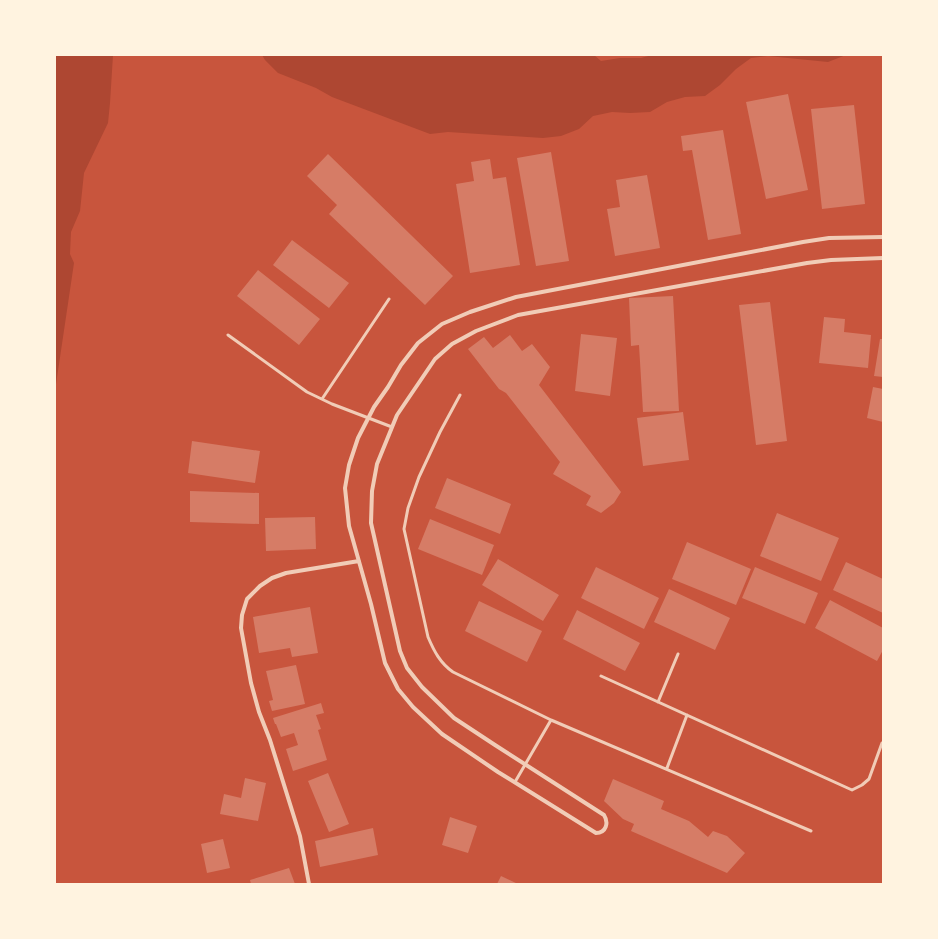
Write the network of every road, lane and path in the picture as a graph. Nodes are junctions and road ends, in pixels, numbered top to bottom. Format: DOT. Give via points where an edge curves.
graph roads {
  1 [pos="883,237"];
  2 [pos="883,258"];
  3 [pos="389,299"];
  4 [pos="228,335"];
  5 [pos="460,395"];
  6 [pos="322,399"];
  7 [pos="368,417"];
  8 [pos="392,427"];
  9 [pos="359,561"];
  10 [pos="678,654"];
  11 [pos="601,676"];
  12 [pos="658,702"];
  13 [pos="686,715"];
  14 [pos="551,720"];
  15 [pos="882,743"];
  16 [pos="526,765"];
  17 [pos="667,768"];
  18 [pos="515,782"];
  19 [pos="811,831"];
  20 [pos="309,884"];
  1 -- 7 [label="street" via="829,238 803,242 516,297 470,312 442,324 418,343"];
  2 -- 8 [label="street" via="807,263 518,316 476,331 452,344 427,370 397,415"];
  3 -- 6 [label="lane"];
  4 -- 6 [label="lane" via="307,392"];
  5 -- 14 [label="lane" via="419,477 404,529 428,637 440,660 453,672"];
  6 -- 7 [label="lane"];
  7 -- 8 [label="lane"];
  7 -- 9 [label="street" via="349,464 345,488 349,526"];
  8 -- 16 [label="street" via="377,464 372,491 371,523 400,651 407,668 422,688 454,718"];
  9 -- 18 [label="street" via="385,663 398,689 442,734"];
  9 -- 20 [label="street" via="272,578 247,599 242,615 241,628 251,683 300,836"];
  10 -- 12 [label="lane"];
  11 -- 12 [label="lane"];
  12 -- 13 [label="lane"];
  13 -- 15 [label="lane" via="852,790 862,786 869,779"];
  13 -- 17 [label="lane"];
  14 -- 16 [label="lane"];
  14 -- 17 [label="lane"];
  16 -- 18 [label="lane"];
  16 -- 18 [label="street" via="604,815 604,829 596,834"];
  17 -- 19 [label="lane"];
}
